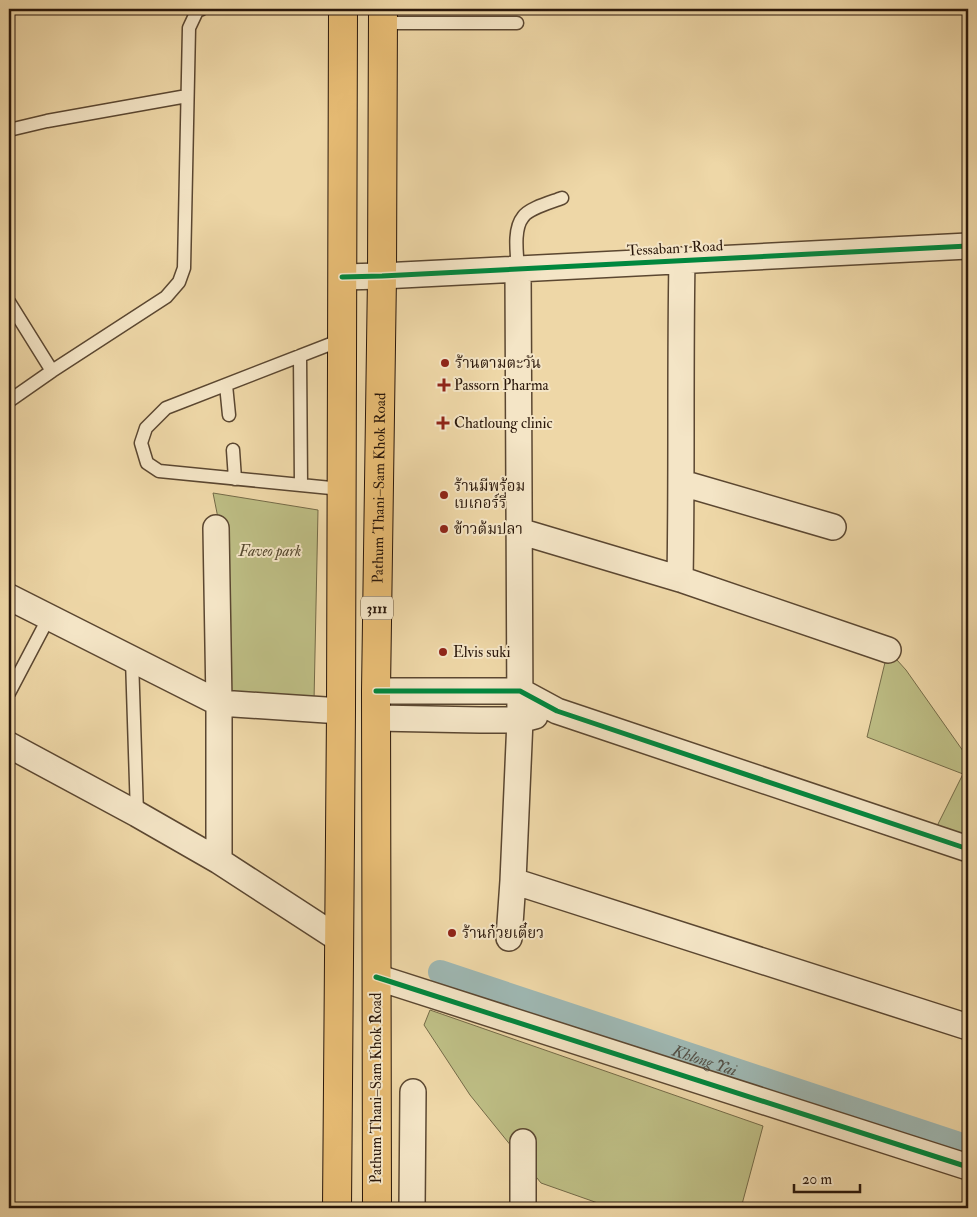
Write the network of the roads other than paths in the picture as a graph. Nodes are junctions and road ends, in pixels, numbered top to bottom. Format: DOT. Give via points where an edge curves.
graph roads {
  1 [pos="202,9"];
  2 [pos="343,9"];
  3 [pos="383,16"];
  4 [pos="517,23"];
  5 [pos="187,96"];
  6 [pos="9,130"];
  7 [pos="562,198"];
  8 [pos="968,246"];
  9 [pos="682,260"];
  10 [pos="518,269"];
  11 [pos="342,276"];
  12 [pos="382,276"];
  13 [pos="9,302"];
  14 [pos="341,340"];
  15 [pos="300,356"];
  16 [pos="52,371"];
  17 [pos="226,385"];
  18 [pos="9,401"];
  19 [pos="229,415"];
  20 [pos="233,450"];
  21 [pos="235,479"];
  22 [pos="682,483"];
  23 [pos="300,485"];
  24 [pos="341,489"];
  25 [pos="833,527"];
  26 [pos="216,528"];
  27 [pos="519,531"];
  28 [pos="680,579"];
  29 [pos="9,597"];
  30 [pos="48,617"];
  31 [pos="888,650"];
  32 [pos="132,659"];
  33 [pos="376,690"];
  34 [pos="520,691"];
  35 [pos="9,693"];
  36 [pos="220,703"];
  37 [pos="341,711"];
  38 [pos="557,711"];
  39 [pos="376,718"];
  40 [pos="520,720"];
  41 [pos="9,744"];
  42 [pos="137,814"];
  43 [pos="968,849"];
  44 [pos="219,861"];
  45 [pos="513,881"];
  46 [pos="510,938"];
  47 [pos="339,939"];
  48 [pos="376,977"];
  49 [pos="968,1027"];
  50 [pos="413,1092"];
  51 [pos="523,1142"];
  52 [pos="968,1167"];
  53 [pos="337,1208"];
  54 [pos="376,1208"];
  55 [pos="412,1208"];
  56 [pos="523,1208"];
  1 -- 5 [label="lane" via="197,11 189,28"];
  2 -- 11 [label="main road, 3111"];
  3 -- 4 [label="lane"];
  3 -- 12 [label="main road, Pathum Thani–Sam Khok Road / 3111"];
  5 -- 6 [label="lane"];
  5 -- 16 [label="lane" via="184,268 179,282 166,297"];
  7 -- 10 [label="lane" via="523,216 517,232"];
  8 -- 9 [label="street, Tessaban 1 Road"];
  9 -- 10 [label="street, Tessaban 1 Road"];
  9 -- 22 [label="street"];
  10 -- 12 [label="street, Tessaban 1 Road"];
  10 -- 27 [label="street"];
  11 -- 12 [label="street, Tessaban 1 Road"];
  11 -- 14 [label="main road, 3111"];
  12 -- 33 [label="main road, Pathum Thani–Sam Khok Road / 3111"];
  13 -- 16 [label="lane"];
  14 -- 15 [label="lane"];
  14 -- 24 [label="main road, 3111"];
  15 -- 17 [label="lane"];
  15 -- 23 [label="lane"];
  16 -- 18 [label="lane"];
  17 -- 19 [label="lane"];
  17 -- 21 [label="lane" via="166,408 146,428 141,443 147,463 159,471"];
  20 -- 21 [label="lane"];
  21 -- 23 [label="lane"];
  22 -- 25 [label="street"];
  22 -- 28 [label="street"];
  23 -- 24 [label="lane"];
  24 -- 37 [label="main road, 3111"];
  26 -- 36 [label="street"];
  27 -- 28 [label="street"];
  27 -- 34 [label="street"];
  28 -- 31 [label="street"];
  29 -- 30 [label="street"];
  30 -- 32 [label="street"];
  30 -- 35 [label="lane"];
  32 -- 36 [label="street"];
  32 -- 42 [label="lane"];
  33 -- 34 [label="street"];
  33 -- 39 [label="main road, Pathum Thani–Sam Khok Road / 3111"];
  34 -- 38 [label="street"];
  34 -- 40 [label="street"];
  36 -- 37 [label="street"];
  36 -- 44 [label="street"];
  37 -- 47 [label="main road, 3111"];
  38 -- 40 [label="street"];
  38 -- 43 [label="street"];
  39 -- 40 [label="street"];
  39 -- 48 [label="main road, Pathum Thani–Sam Khok Road / 3111"];
  40 -- 45 [label="street"];
  41 -- 42 [label="street"];
  42 -- 44 [label="street"];
  44 -- 47 [label="street"];
  45 -- 46 [label="street"];
  45 -- 49 [label="street"];
  47 -- 53 [label="main road, 3111"];
  48 -- 52 [label="street"];
  48 -- 54 [label="main road, Pathum Thani–Sam Khok Road / 3111"];
  50 -- 55 [label="street"];
  51 -- 56 [label="street"];
}
